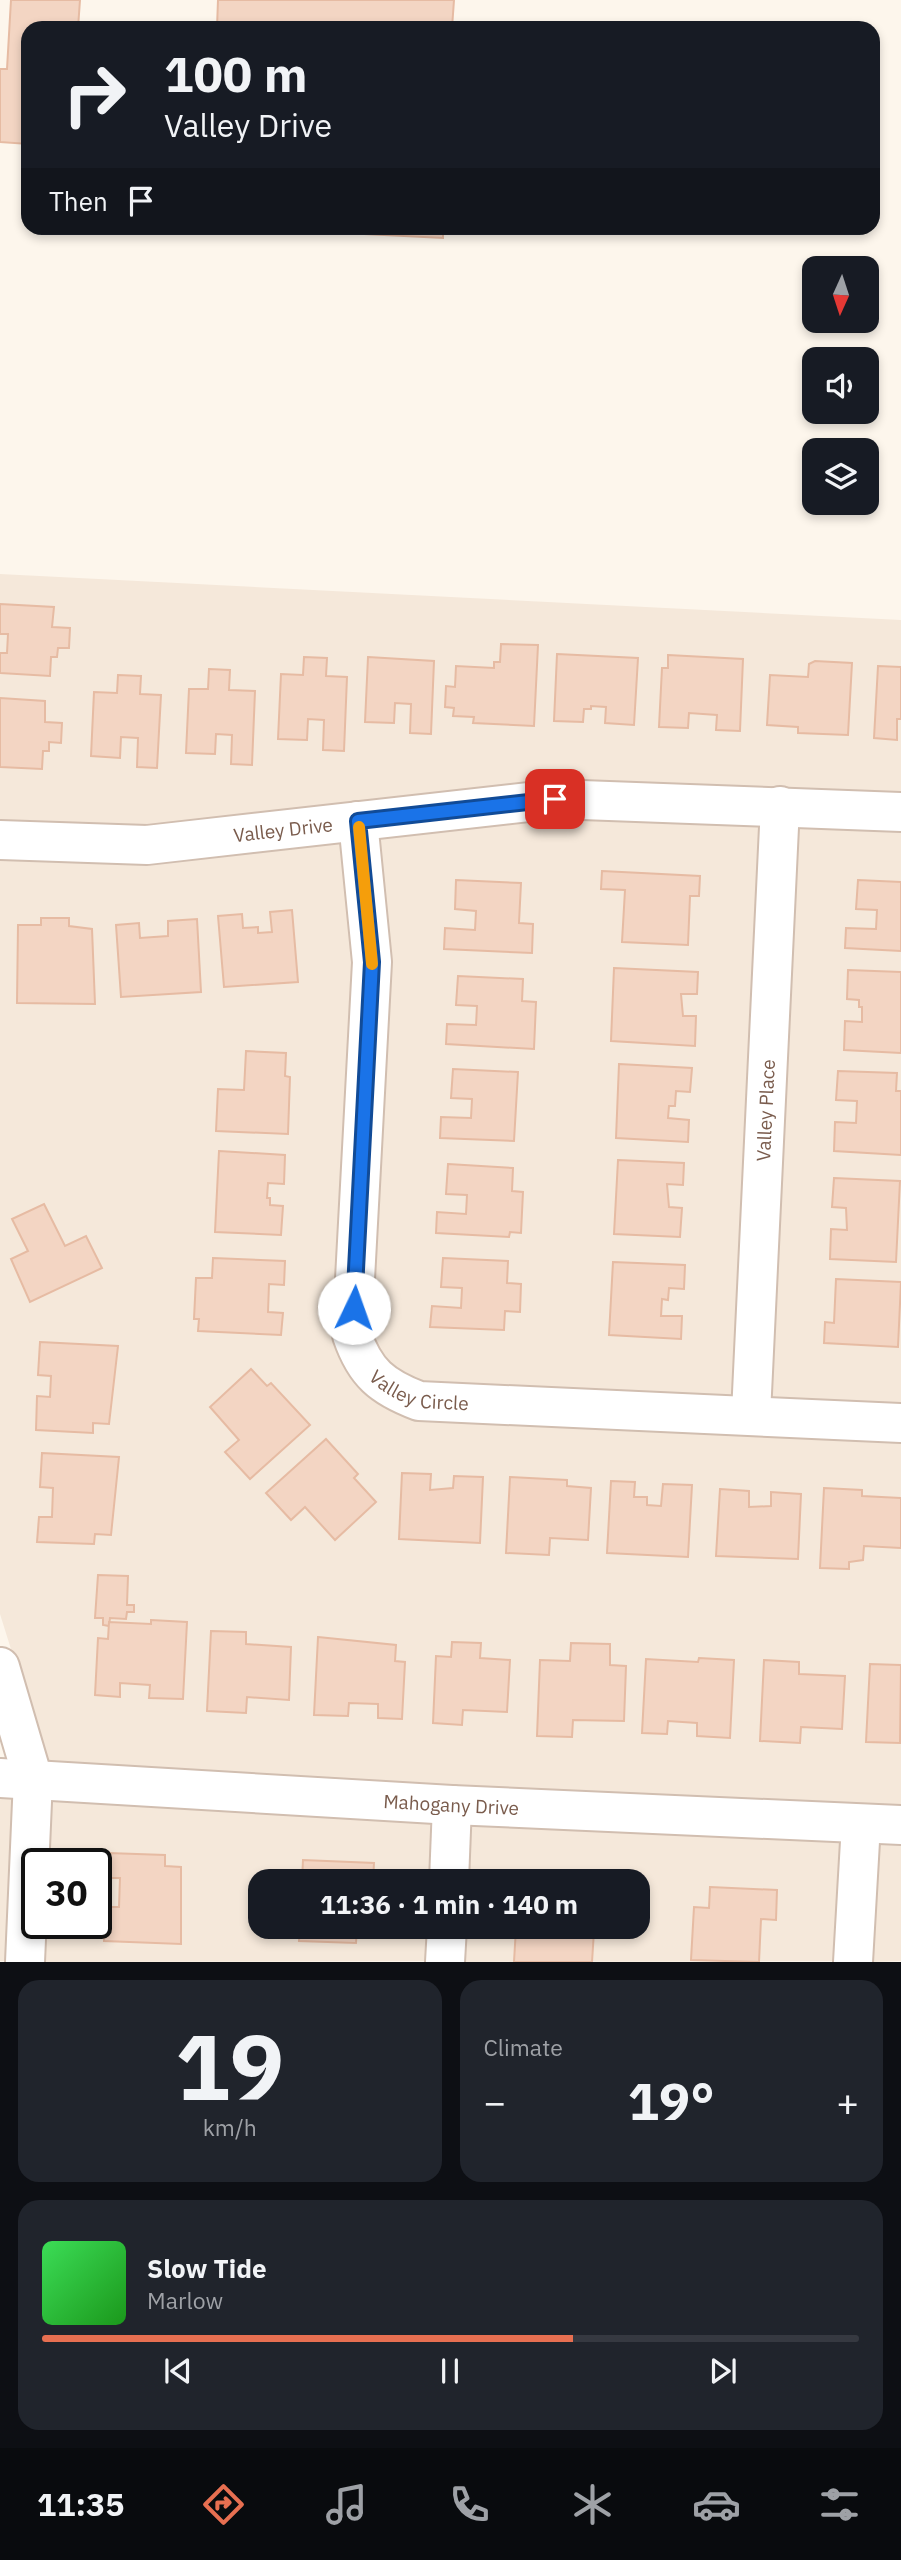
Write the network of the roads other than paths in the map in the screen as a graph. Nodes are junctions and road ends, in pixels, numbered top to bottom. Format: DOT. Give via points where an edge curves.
graph roads {
  1 [pos="780,806"];
  2 [pos="901,812"];
  3 [pos="358,821"];
  4 [pos="0,839"];
  5 [pos="751,1414"];
  6 [pos="901,1423"];
  7 [pos="0,1667"];
  8 [pos="17,1778"];
  9 [pos="453,1805"];
  10 [pos="861,1824"];
  11 [pos="901,1825"];
  12 [pos="450,1869"];
  13 [pos="446,1939"];
  14 [pos="25,1962"];
  15 [pos="445,1962"];
  16 [pos="853,1962"];
  1 -- 2 [label="street, Valley Drive"];
  1 -- 3 [label="street, Valley Drive" via="555,799"];
  1 -- 5 [label="street, Valley Place"];
  3 -- 4 [label="street, Valley Drive" via="147,845"];
  3 -- 5 [label="street, Valley Circle" via="372,962 352,1335 360,1359 394,1391 419,1401"];
  5 -- 6 [label="street, Valley Circle"];
  7 -- 8 [label="street"];
  8 -- 9 [label="street, Mahogany Drive"];
  8 -- 14 [label="street"];
  9 -- 10 [label="street, Mahogany Drive"];
  9 -- 12 [label="street"];
  10 -- 11 [label="street, Mahogany Drive"];
  10 -- 16 [label="street"];
  13 -- 15 [label="street"];
}
